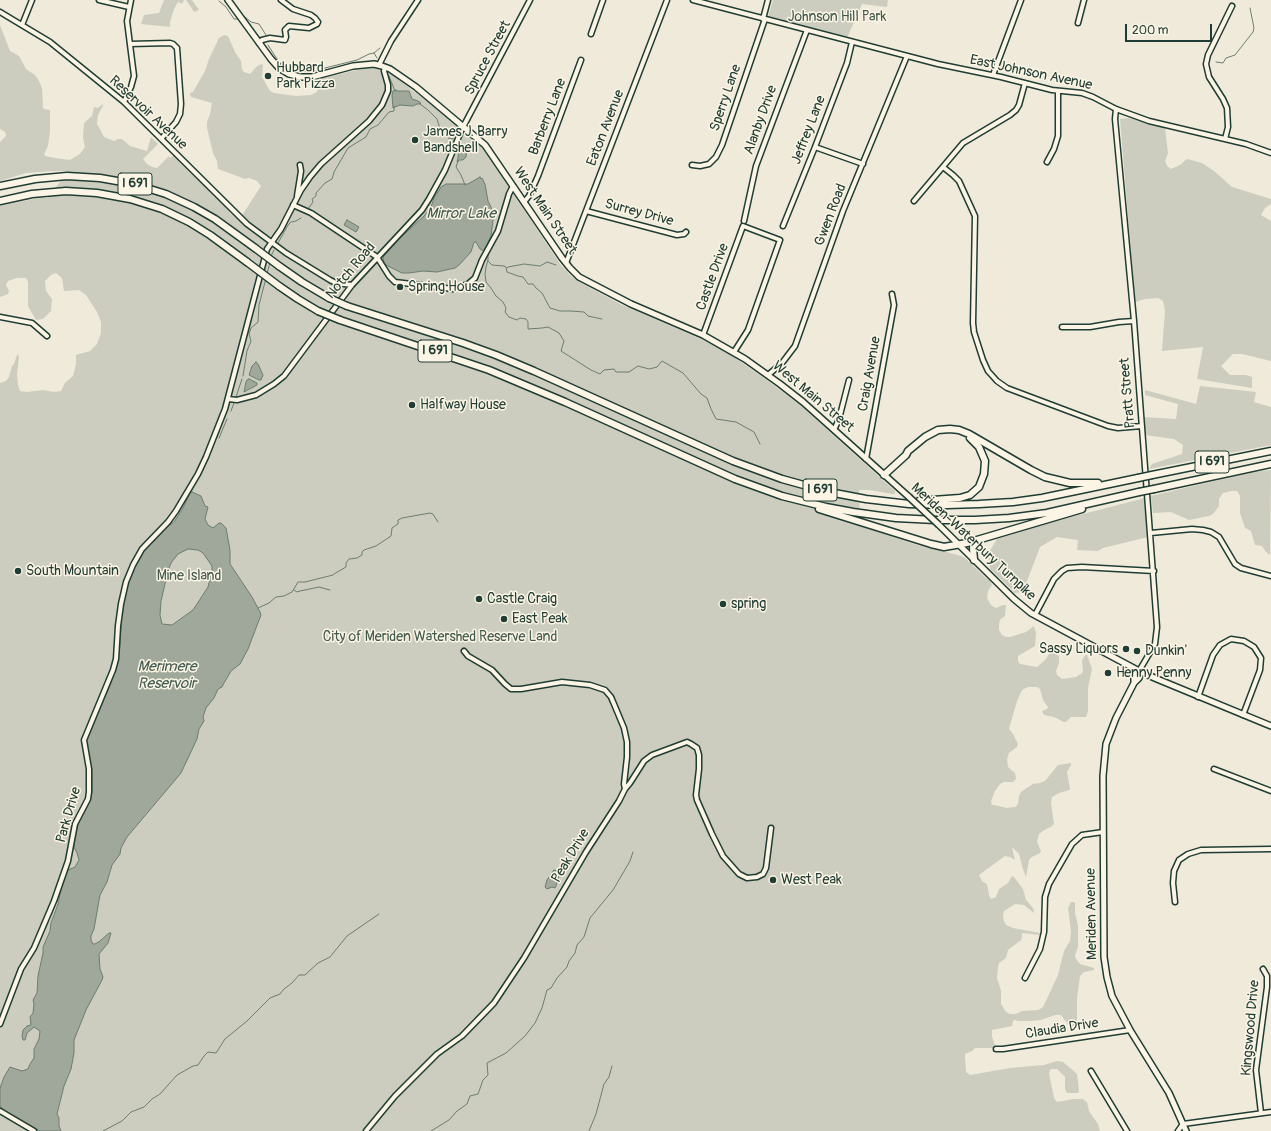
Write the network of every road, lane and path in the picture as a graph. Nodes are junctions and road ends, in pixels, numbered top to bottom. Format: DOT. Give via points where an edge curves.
graph roads {
  1 [pos="32,0"];
  2 [pos="99,0"];
  3 [pos="131,0"];
  4 [pos="228,0"];
  5 [pos="281,0"];
  6 [pos="418,0"];
  7 [pos="530,0"];
  8 [pos="603,0"];
  9 [pos="667,0"];
  10 [pos="693,0"];
  11 [pos="768,0"];
  12 [pos="1021,0"];
  13 [pos="1084,0"];
  14 [pos="1232,6"];
  15 [pos="129,7"];
  16 [pos="0,12"];
  17 [pos="764,19"];
  18 [pos="1078,23"];
  19 [pos="22,25"];
  20 [pos="807,30"];
  21 [pos="591,34"];
  22 [pos="852,42"];
  23 [pos="259,43"];
  24 [pos="130,44"];
  25 [pos="907,56"];
  26 [pos="581,60"];
  27 [pos="382,66"];
  28 [pos="993,75"];
  29 [pos="1025,83"];
  30 [pos="1058,91"];
  31 [pos="124,102"];
  32 [pos="1116,109"];
  33 [pos="464,126"];
  34 [pos="161,139"];
  35 [pos="1225,139"];
  36 [pos="815,147"];
  37 [pos="1271,153"];
  38 [pos="1047,162"];
  39 [pos="863,164"];
  40 [pos="692,165"];
  41 [pos="300,166"];
  42 [pos="943,166"];
  43 [pos="0,186"];
  44 [pos="513,186"];
  45 [pos="297,198"];
  46 [pos="0,200"];
  47 [pos="914,201"];
  48 [pos="524,202"];
  49 [pos="293,205"];
  50 [pos="586,210"];
  51 [pos="744,223"];
  52 [pos="783,226"];
  53 [pos="686,232"];
  54 [pos="271,242"];
  55 [pos="377,257"];
  56 [pos="566,263"];
  57 [pos="352,284"];
  58 [pos="892,294"];
  59 [pos="0,317"];
  60 [pos="1134,321"];
  61 [pos="1062,327"];
  62 [pos="703,335"];
  63 [pos="47,336"];
  64 [pos="734,352"];
  65 [pos="768,375"];
  66 [pos="849,380"];
  67 [pos="228,399"];
  68 [pos="1142,426"];
  69 [pos="834,430"];
  70 [pos="1271,451"];
  71 [pos="862,455"];
  72 [pos="906,456"];
  73 [pos="866,459"];
  74 [pos="1271,464"];
  75 [pos="884,475"];
  76 [pos="1127,480"];
  77 [pos="1124,496"];
  78 [pos="789,498"];
  79 [pos="887,502"];
  80 [pos="1151,533"];
  81 [pos="978,540"];
  82 [pos="959,545"];
  83 [pos="974,560"];
  84 [pos="1154,572"];
  85 [pos="1271,576"];
  86 [pos="1035,615"];
  87 [pos="464,651"];
  88 [pos="1139,671"];
  89 [pos="1198,697"];
  90 [pos="1243,715"];
  91 [pos="1271,726"];
  92 [pos="1214,769"];
  93 [pos="625,789"];
  94 [pos="1271,791"];
  95 [pos="771,828"];
  96 [pos="1103,832"];
  97 [pos="1271,849"];
  98 [pos="1175,902"];
  99 [pos="1263,969"];
  100 [pos="1025,978"];
  101 [pos="0,1024"];
  102 [pos="1130,1030"];
  103 [pos="996,1049"];
  104 [pos="1091,1071"];
  105 [pos="0,1111"];
  106 [pos="1271,1112"];
  107 [pos="1261,1113"];
  108 [pos="1184,1124"];
  109 [pos="34,1131"];
  110 [pos="366,1131"];
  111 [pos="1127,1131"];
  112 [pos="1178,1131"];
  113 [pos="1186,1131"];
  1 -- 19 [label="street"];
  2 -- 15 [label="street"];
  3 -- 15 [label="street"];
  4 -- 23 [label="main road"];
  5 -- 23 [label="street" via="293,9 316,18 317,24 310,28 289,26 285,30 285,40 270,38"];
  6 -- 27 [label="street" via="391,41"];
  7 -- 33 [label="street, Spruce Street"];
  8 -- 21 [label="street"];
  9 -- 50 [label="street, Eaton Avenue"];
  10 -- 17 [label="street, East Johnson Avenue"];
  11 -- 17 [label="street"];
  12 -- 28 [label="street"];
  13 -- 18 [label="street"];
  14 -- 35 [label="street" via="1206,64 1208,77 1227,108 1228,127"];
  15 -- 24 [label="street" via="127,21"];
  16 -- 19 [label="street, Reservoir Avenue"];
  17 -- 20 [label="street, East Johnson Avenue"];
  17 -- 40 [label="street, Sperry Lane" via="722,145 709,164"];
  19 -- 31 [label="street, Reservoir Avenue" via="60,50"];
  20 -- 22 [label="street, East Johnson Avenue"];
  20 -- 51 [label="street, Alanby Drive" via="756,166"];
  22 -- 25 [label="street, East Johnson Avenue"];
  22 -- 36 [label="street, Jeffrey Lane" via="847,63"];
  23 -- 27 [label="main road" via="279,68 300,77 312,77 360,65"];
  24 -- 31 [label="street" via="134,76"];
  24 -- 34 [label="street" via="176,45 180,114"];
  25 -- 28 [label="street, East Johnson Avenue"];
  25 -- 39 [label="street, Gwen Road"];
  26 -- 48 [label="street, Barberry Lane" via="529,196"];
  27 -- 33 [label="main road, West Main Street" via="419,89"];
  27 -- 45 [label="street" via="388,88 382,105 369,122 315,170"];
  28 -- 29 [label="street, East Johnson Avenue"];
  29 -- 30 [label="street, East Johnson Avenue"];
  29 -- 42 [label="street" via="1016,110 963,143"];
  30 -- 32 [label="street, East Johnson Avenue" via="1082,93"];
  30 -- 38 [label="street" via="1058,136"];
  31 -- 34 [label="street, Reservoir Avenue"];
  32 -- 35 [label="street, East Johnson Avenue" via="1148,121"];
  32 -- 60 [label="street, Pratt Street"];
  33 -- 44 [label="main road, West Main Street" via="486,145"];
  33 -- 55 [label="street, Notch Road" via="445,170 425,206"];
  34 -- 54 [label="street, Reservoir Avenue" via="241,219"];
  35 -- 37 [label="street, East Johnson Avenue"];
  36 -- 39 [label="street"];
  36 -- 52 [label="street, Jeffrey Lane"];
  39 -- 65 [label="street, Gwen Road" via="843,211 795,346 782,363"];
  41 -- 45 [label="street"];
  42 -- 47 [label="street"];
  42 -- 68 [label="street" via="958,181 975,216 973,323 988,371 996,381 1007,388 1108,426"];
  43 -- 79 [label="highway, I 691, bridge" via="39,178 72,176 134,184 161,192 215,219 302,282 347,306 509,360 760,472 817,489"];
  44 -- 48 [label="main road, West Main Street"];
  44 -- 55 [label="street" via="498,231 475,278 468,284 447,289 399,283 392,280"];
  45 -- 49 [label="street"];
  46 -- 78 [label="highway, I 691, bridge" via="26,194 66,191 124,197 153,206 210,235 278,286 318,311 499,374 576,406 718,472"];
  48 -- 56 [label="main road, West Main Street"];
  49 -- 54 [label="street"];
  49 -- 55 [label="street" via="311,213"];
  50 -- 53 [label="street, Surrey Drive" via="677,235"];
  50 -- 56 [label="street, Eaton Avenue"];
  51 -- 62 [label="street, Castle Drive"];
  51 -- 64 [label="street" via="780,240 748,330"];
  54 -- 57 [label="street, Reservoir Avenue" via="330,280"];
  54 -- 67 [label="street" via="266,252"];
  55 -- 57 [label="street, Notch Road"];
  56 -- 62 [label="main road, West Main Street" via="579,276 611,294"];
  57 -- 67 [label="street, Notch Road" via="284,376 256,395 237,400"];
  58 -- 73 [label="street, Craig Avenue" via="894,305"];
  59 -- 63 [label="street" via="32,323"];
  60 -- 61 [label="street" via="1090,327"];
  60 -- 68 [label="street, Pratt Street"];
  62 -- 64 [label="main road, West Main Street"];
  64 -- 65 [label="main road, West Main Street"];
  65 -- 69 [label="main road, West Main Street"];
  66 -- 69 [label="street"];
  67 -- 101 [label="street, Park Drive" via="198,474 172,517 135,559 126,582 112,677 84,740 90,783 88,799 75,824 68,861 54,901 34,948 21,969"];
  68 -- 80 [label="street, Pratt Street"];
  69 -- 71 [label="main road, West Main Street"];
  70 -- 76 [label="highway, I 691, bridge"];
  71 -- 73 [label="main road, Meriden-Waterbury Turnpike"];
  72 -- 75 [label="highway"];
  72 -- 76 [label="highway" via="922,438 940,430 953,429 969,434 1034,472 1053,479 1084,484"];
  72 -- 79 [label="highway" via="933,436 958,434 970,439 980,448 985,461 984,474 976,490 962,498"];
  73 -- 75 [label="main road, Meriden-Waterbury Turnpike"];
  74 -- 77 [label="highway, I 691, bridge"];
  75 -- 82 [label="main road, Meriden-Waterbury Turnpike, bridge"];
  76 -- 79 [label="highway, I 691" via="1042,498 998,503 940,505"];
  77 -- 78 [label="highway, I 691" via="1040,514 961,521 873,515 833,509"];
  77 -- 81 [label="highway" via="1115,501"];
  78 -- 82 [label="highway" via="937,546"];
  80 -- 84 [label="street, Pratt Street"];
  80 -- 85 [label="street" via="1192,529 1211,532 1219,537 1231,558 1241,568"];
  81 -- 82 [label="highway"];
  81 -- 83 [label="highway" via="973,548"];
  82 -- 83 [label="main road, Meriden-Waterbury Turnpike"];
  83 -- 86 [label="main road, Meriden-Waterbury Turnpike" via="1016,601"];
  84 -- 86 [label="street" via="1067,568 1054,579"];
  84 -- 88 [label="street, Pratt Street" via="1157,635 1155,644"];
  86 -- 88 [label="main road, Meriden-Waterbury Turnpike"];
  87 -- 93 [label="street, Peak Drive" via="492,670 511,689 562,682 590,685 605,690 614,704 627,742"];
  88 -- 89 [label="main road, Meriden-Waterbury Turnpike"];
  88 -- 96 [label="main road, Meriden Avenue" via="1106,744"];
  89 -- 90 [label="main road, Meriden-Waterbury Turnpike"];
  89 -- 90 [label="street" via="1213,655 1220,645 1231,639 1244,641 1254,647 1261,658 1260,670"];
  90 -- 91 [label="main road, Meriden-Waterbury Turnpike"];
  92 -- 94 [label="street"];
  93 -- 95 [label="street" via="644,761 652,755 687,742 697,748 699,755 697,800 723,856 739,874 747,878 763,874"];
  93 -- 110 [label="street, Peak Drive" via="528,952 494,1003 462,1036 437,1054 395,1096"];
  96 -- 100 [label="street" via="1082,835 1072,844 1049,884 1045,897 1044,932 1040,949"];
  96 -- 102 [label="main road, Meriden Avenue" via="1104,956 1107,978 1112,996"];
  97 -- 98 [label="street" via="1193,851 1180,860 1174,871"];
  99 -- 107 [label="street, Kingswood Drive" via="1267,976 1256,1070"];
  102 -- 103 [label="street, Claudia Drive"];
  102 -- 108 [label="main road, Meriden Avenue" via="1169,1092"];
  104 -- 111 [label="street"];
  105 -- 109 [label="street"];
  106 -- 107 [label="street"];
  107 -- 108 [label="street"];
  108 -- 112 [label="street"];
  108 -- 113 [label="main road, Meriden Avenue"];
}
